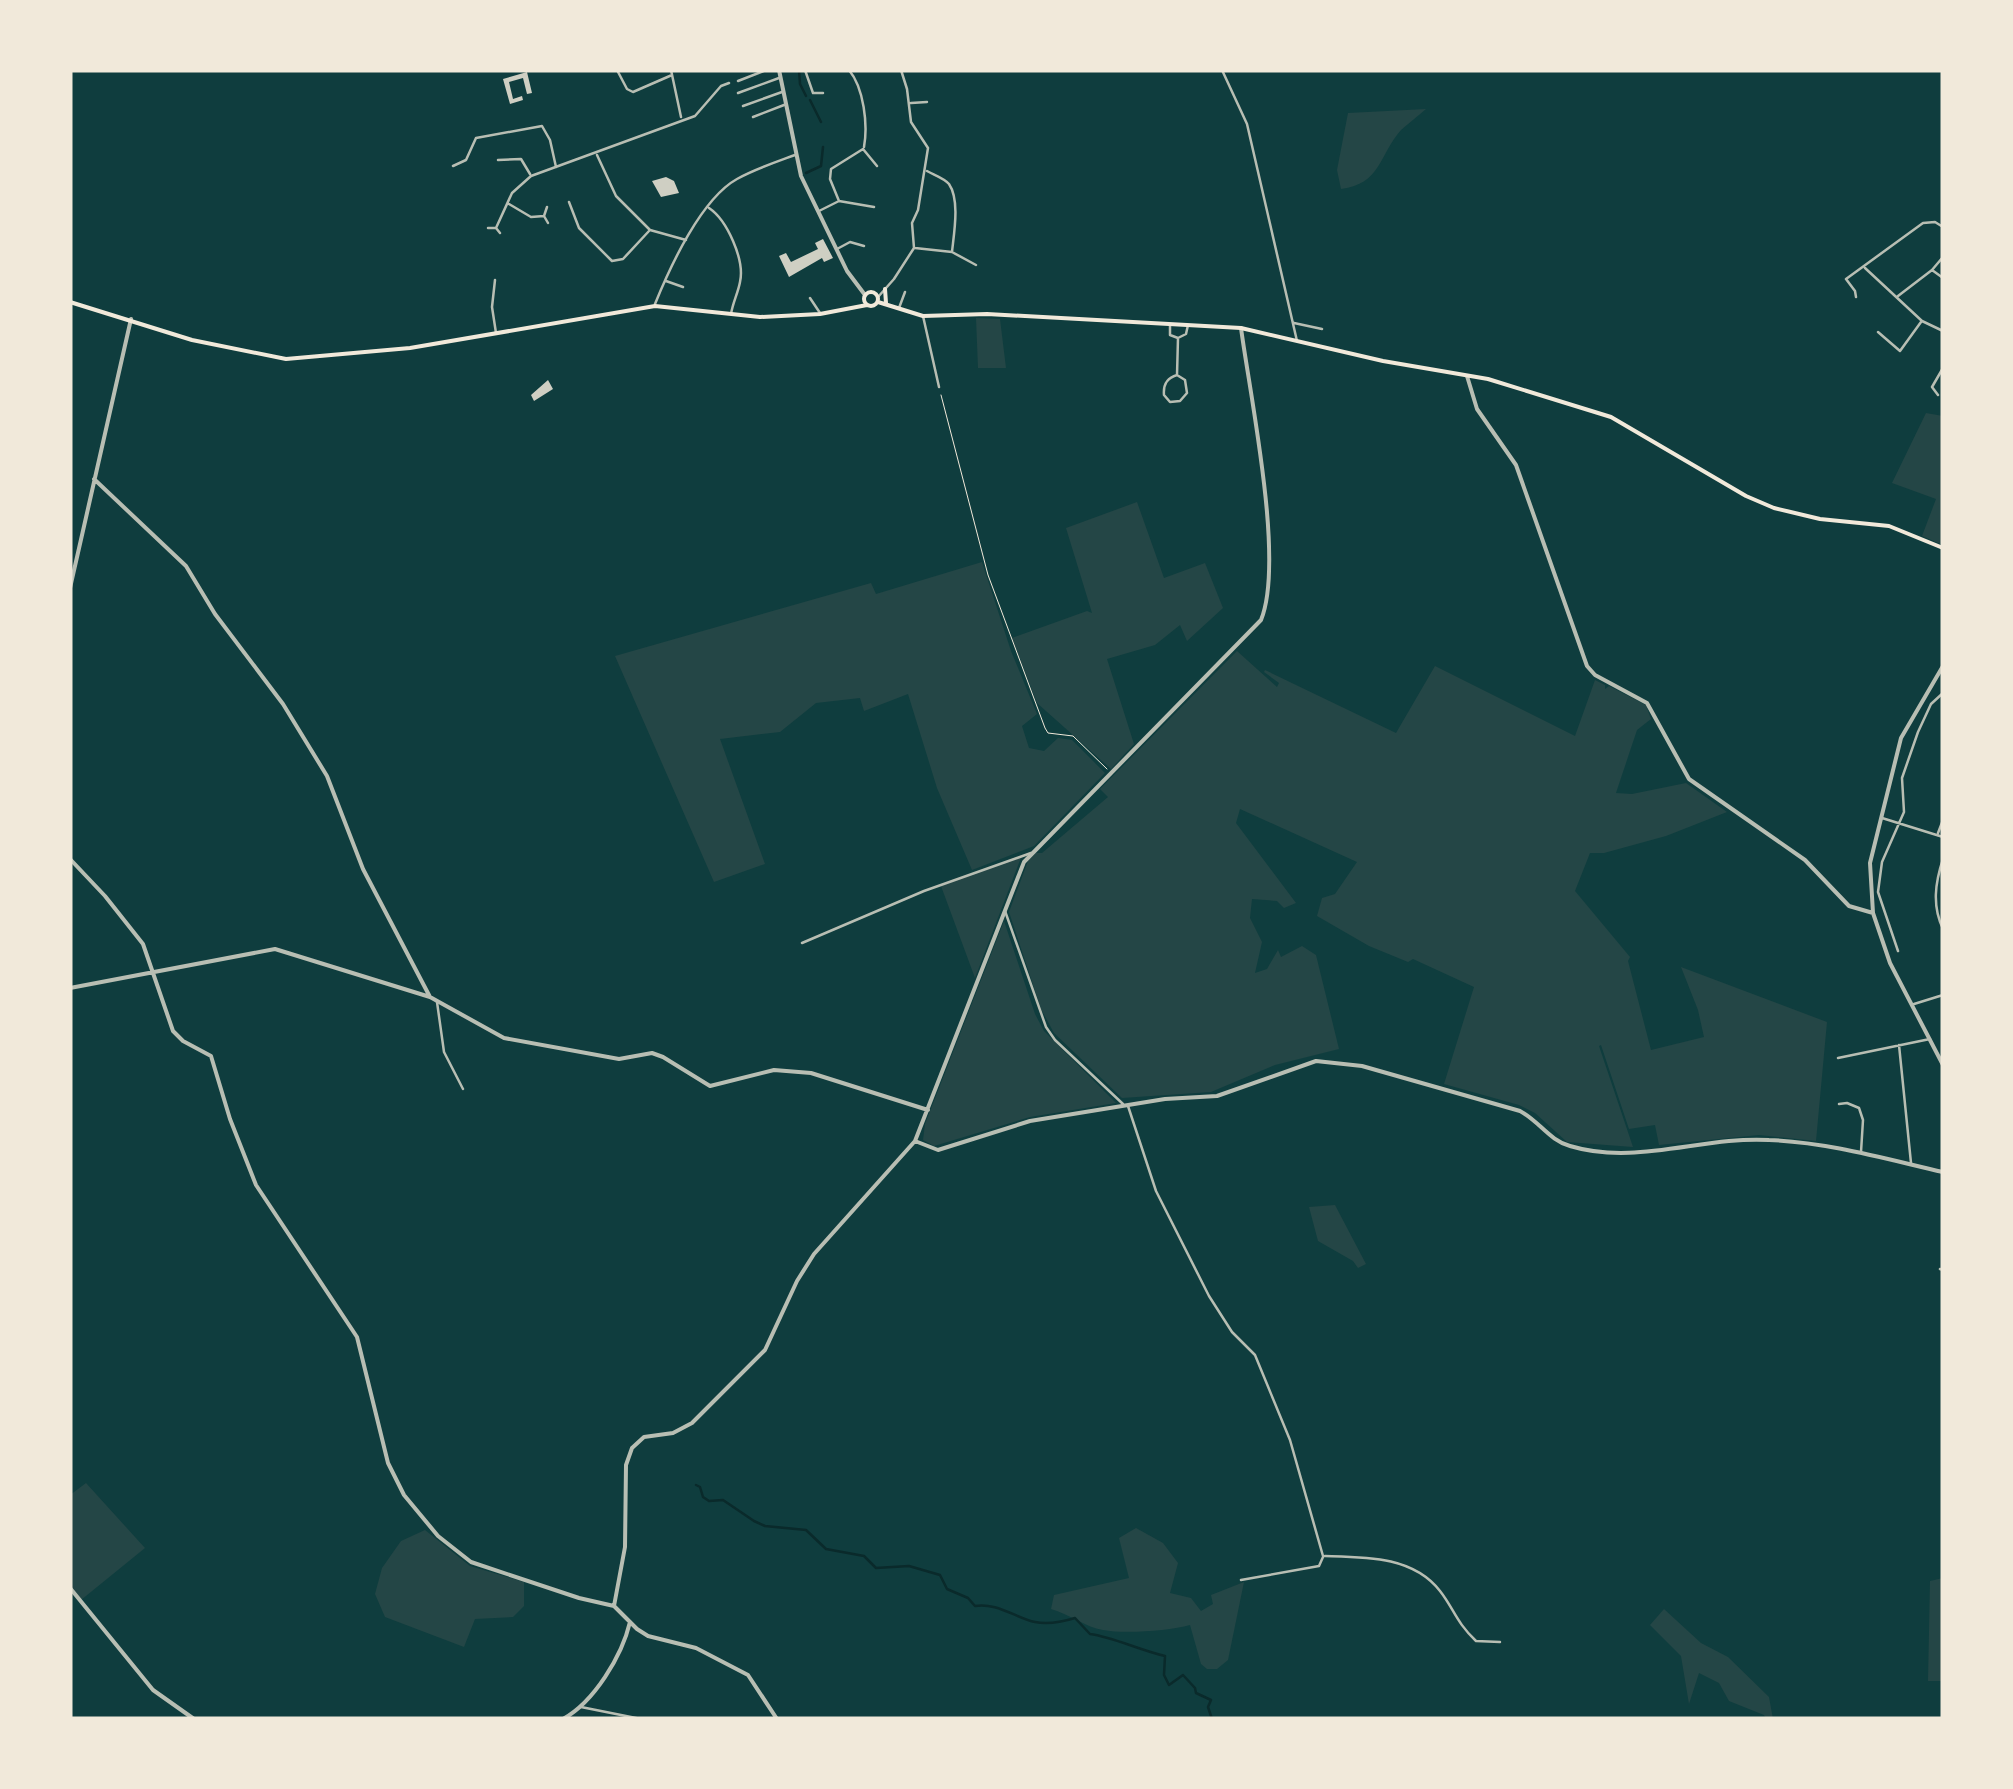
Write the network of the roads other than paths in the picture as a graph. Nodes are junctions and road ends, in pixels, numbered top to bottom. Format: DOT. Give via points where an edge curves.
graph roads {
  1 [pos="617,70"];
  2 [pos="677,70"];
  3 [pos="766,70"];
  4 [pos="779,70"];
  5 [pos="806,70"];
  6 [pos="849,70"];
  7 [pos="900,70"];
  8 [pos="1222,70"];
  9 [pos="671,72"];
  10 [pos="781,78"];
  11 [pos="738,81"];
  12 [pos="729,83"];
  13 [pos="783,92"];
  14 [pos="738,93"];
  15 [pos="823,93"];
  16 [pos="928,102"];
  17 [pos="909,103"];
  18 [pos="786,104"];
  19 [pos="743,106"];
  20 [pos="753,117"];
  21 [pos="682,119"];
  22 [pos="510,148"];
  23 [pos="863,149"];
  24 [pos="596,154"];
  25 [pos="796,155"];
  26 [pos="512,158"];
  27 [pos="498,160"];
  28 [pos="453,166"];
  29 [pos="878,166"];
  30 [pos="557,168"];
  31 [pos="926,170"];
  32 [pos="531,176"];
  33 [pos="839,201"];
  34 [pos="508,202"];
  35 [pos="569,202"];
  36 [pos="547,207"];
  37 [pos="708,207"];
  38 [pos="874,207"];
  39 [pos="818,212"];
  40 [pos="544,216"];
  41 [pos="548,222"];
  42 [pos="1943,227"];
  43 [pos="488,228"];
  44 [pos="496,228"];
  45 [pos="650,230"];
  46 [pos="500,233"];
  47 [pos="686,240"];
  48 [pos="864,246"];
  49 [pos="914,248"];
  50 [pos="836,250"];
  51 [pos="952,252"];
  52 [pos="1943,257"];
  53 [pos="976,265"];
  54 [pos="1864,267"];
  55 [pos="1932,270"];
  56 [pos="1943,278"];
  57 [pos="496,280"];
  58 [pos="664,281"];
  59 [pos="684,288"];
  60 [pos="885,288"];
  61 [pos="905,292"];
  62 [pos="865,295"];
  63 [pos="1856,297"];
  64 [pos="1897,297"];
  65 [pos="810,298"];
  66 [pos="878,299"];
  67 [pos="70,302"];
  68 [pos="867,305"];
  69 [pos="655,306"];
  70 [pos="886,306"];
  71 [pos="898,309"];
  72 [pos="820,314"];
  73 [pos="731,316"];
  74 [pos="923,316"];
  75 [pos="131,320"];
  76 [pos="1922,321"];
  77 [pos="1294,323"];
  78 [pos="1170,324"];
  79 [pos="1188,325"];
  80 [pos="1885,327"];
  81 [pos="1241,328"];
  82 [pos="1322,329"];
  83 [pos="1943,330"];
  84 [pos="1878,332"];
  85 [pos="496,335"];
  86 [pos="1884,335"];
  87 [pos="1178,338"];
  88 [pos="1297,341"];
  89 [pos="1900,351"];
  90 [pos="1896,359"];
  91 [pos="1943,368"];
  92 [pos="1467,374"];
  93 [pos="1177,376"];
  94 [pos="939,386"];
  95 [pos="1938,395"];
  96 [pos="94,479"];
  97 [pos="1943,548"];
  98 [pos="70,588"];
  99 [pos="1943,666"];
  100 [pos="1943,694"];
  101 [pos="1881,818"];
  102 [pos="1943,820"];
  103 [pos="1901,823"];
  104 [pos="1937,835"];
  105 [pos="1943,837"];
  106 [pos="1032,852"];
  107 [pos="70,858"];
  108 [pos="1943,859"];
  109 [pos="1005,911"];
  110 [pos="1873,913"];
  111 [pos="1943,928"];
  112 [pos="802,943"];
  113 [pos="1898,951"];
  114 [pos="154,974"];
  115 [pos="70,988"];
  116 [pos="1943,995"];
  117 [pos="430,996"];
  118 [pos="437,1000"];
  119 [pos="1913,1005"];
  120 [pos="1931,1039"];
  121 [pos="1899,1045"];
  122 [pos="1838,1058"];
  123 [pos="1943,1065"];
  124 [pos="463,1089"];
  125 [pos="1126,1104"];
  126 [pos="1838,1104"];
  127 [pos="928,1110"];
  128 [pos="915,1140"];
  129 [pos="1861,1154"];
  130 [pos="1912,1165"];
  131 [pos="1943,1172"];
  132 [pos="1324,1556"];
  133 [pos="1242,1580"];
  134 [pos="70,1588"];
  135 [pos="614,1606"];
  136 [pos="630,1622"];
  137 [pos="1500,1642"];
  138 [pos="581,1708"];
  139 [pos="194,1719"];
  140 [pos="563,1719"];
  141 [pos="642,1719"];
  142 [pos="778,1719"];
  1 -- 9 [label="street" via="633,92"];
  2 -- 9 [label="street"];
  3 -- 11 [label="street"];
  4 -- 10 [label="street"];
  5 -- 15 [label="street" via="813,93"];
  6 -- 23 [label="street" via="862,107"];
  7 -- 17 [label="street"];
  8 -- 77 [label="street" via="1247,124"];
  9 -- 21 [label="street"];
  10 -- 13 [label="street"];
  10 -- 14 [label="street"];
  12 -- 21 [label="street" via="695,116"];
  13 -- 18 [label="street"];
  13 -- 19 [label="street"];
  16 -- 17 [label="street"];
  17 -- 31 [label="street" via="911,122 928,148"];
  18 -- 20 [label="street"];
  18 -- 25 [label="street"];
  21 -- 24 [label="street"];
  22 -- 26 [label="street"];
  23 -- 29 [label="street"];
  23 -- 33 [label="street" via="831,169"];
  24 -- 30 [label="street"];
  24 -- 45 [label="street" via="616,196"];
  25 -- 37 [label="street" via="732,181"];
  25 -- 39 [label="street"];
  26 -- 27 [label="street"];
  26 -- 32 [label="street" via="524,161"];
  28 -- 30 [label="street" via="466,160 476,138 542,126"];
  30 -- 32 [label="street"];
  31 -- 49 [label="street" via="912,223"];
  31 -- 51 [label="street" via="951,188"];
  32 -- 34 [label="street"];
  33 -- 38 [label="street"];
  33 -- 39 [label="street"];
  34 -- 40 [label="street" via="531,217"];
  34 -- 44 [label="street"];
  35 -- 45 [label="street" via="580,228 612,261"];
  36 -- 40 [label="street"];
  37 -- 47 [label="street"];
  37 -- 73 [label="street" via="734,244 741,272"];
  39 -- 50 [label="street"];
  40 -- 41 [label="street"];
  42 -- 54 [label="street" via="1923,223"];
  43 -- 44 [label="street"];
  44 -- 46 [label="street"];
  45 -- 47 [label="street"];
  47 -- 58 [label="street"];
  48 -- 50 [label="street" via="850,242"];
  49 -- 51 [label="street"];
  49 -- 60 [label="street"];
  50 -- 62 [label="street"];
  51 -- 53 [label="street"];
  52 -- 55 [label="street"];
  54 -- 63 [label="street" via="1846,279"];
  54 -- 64 [label="street"];
  55 -- 56 [label="street"];
  55 -- 64 [label="street"];
  57 -- 85 [label="street"];
  58 -- 59 [label="street"];
  58 -- 69 [label="street"];
  60 -- 66 [label="street"];
  60 -- 70 [label="main road"];
  61 -- 71 [label="street"];
  62 -- 66 [label="main road"];
  62 -- 68 [label="main road"];
  64 -- 76 [label="street"];
  65 -- 72 [label="street"];
  66 -- 68 [label="main road"];
  66 -- 70 [label="main road"];
  67 -- 75 [label="main road"];
  68 -- 72 [label="main road"];
  69 -- 73 [label="main road"];
  69 -- 85 [label="main road"];
  70 -- 71 [label="main road"];
  71 -- 74 [label="main road"];
  72 -- 73 [label="main road"];
  74 -- 78 [label="main road"];
  74 -- 94 [label="street"];
  75 -- 85 [label="main road" via="286,359"];
  75 -- 96 [label="street"];
  76 -- 83 [label="street"];
  76 -- 89 [label="street"];
  77 -- 82 [label="street"];
  77 -- 88 [label="street"];
  78 -- 79 [label="main road"];
  78 -- 87 [label="street"];
  79 -- 81 [label="main road"];
  79 -- 87 [label="street"];
  80 -- 86 [label="street"];
  81 -- 88 [label="main road"];
  81 -- 106 [label="street" via="1268,548 1266,608 1253,630"];
  84 -- 86 [label="street"];
  86 -- 89 [label="street"];
  87 -- 93 [label="street"];
  88 -- 92 [label="main road"];
  89 -- 90 [label="street"];
  91 -- 95 [label="street" via="1929,387"];
  92 -- 97 [label="main road" via="1611,417 1774,508 1889,526"];
  92 -- 110 [label="street" via="1476,408 1516,465 1586,666 1647,702 1689,779 1805,860 1849,906"];
  93 -- 93 [label="street" via="1186,393 1170,402 1164,387"];
  96 -- 98 [label="street"];
  96 -- 117 [label="street" via="186,566 283,704 327,776 362,869"];
  99 -- 101 [label="street" via="1901,738"];
  100 -- 103 [label="street" via="1931,704 1902,778"];
  101 -- 103 [label="street"];
  101 -- 110 [label="street" via="1870,863"];
  102 -- 104 [label="street"];
  103 -- 104 [label="street"];
  103 -- 113 [label="street" via="1882,862 1878,892"];
  104 -- 105 [label="street"];
  106 -- 109 [label="street"];
  106 -- 112 [label="street"];
  107 -- 114 [label="street" via="137,936"];
  108 -- 111 [label="street" via="1935,893"];
  109 -- 125 [label="street" via="1046,1026"];
  109 -- 127 [label="street"];
  110 -- 119 [label="street"];
  114 -- 115 [label="street"];
  114 -- 117 [label="street" via="275,949"];
  114 -- 135 [label="street" via="173,1032 216,1064 256,1185 357,1337 388,1463 404,1496 438,1536 472,1562"];
  116 -- 119 [label="street"];
  117 -- 118 [label="street"];
  118 -- 124 [label="street" via="444,1052"];
  118 -- 127 [label="street" via="504,1038 619,1058 652,1054 710,1086 774,1070 811,1073"];
  119 -- 120 [label="street"];
  120 -- 121 [label="street"];
  120 -- 123 [label="street"];
  121 -- 122 [label="street"];
  121 -- 130 [label="street"];
  125 -- 128 [label="street" via="1030,1121 938,1150"];
  125 -- 129 [label="street" via="1217,1096 1330,1060 1520,1112 1555,1140 1581,1149 1628,1153 1770,1140"];
  125 -- 132 [label="street" via="1156,1192 1208,1296 1255,1355 1290,1440"];
  126 -- 129 [label="street" via="1859,1108"];
  127 -- 128 [label="street"];
  128 -- 135 [label="street" via="814,1254 765,1350 692,1423 653,1434 628,1456 625,1547"];
  129 -- 130 [label="street"];
  130 -- 131 [label="street"];
  132 -- 133 [label="street" via="1319,1566"];
  132 -- 137 [label="street" via="1378,1557 1423,1574 1476,1641"];
  134 -- 139 [label="street" via="153,1690"];
  135 -- 136 [label="street"];
  136 -- 138 [label="street" via="622,1648"];
  136 -- 142 [label="street" via="648,1636 696,1648 738,1669"];
  138 -- 140 [label="street"];
  138 -- 141 [label="street"];
}
